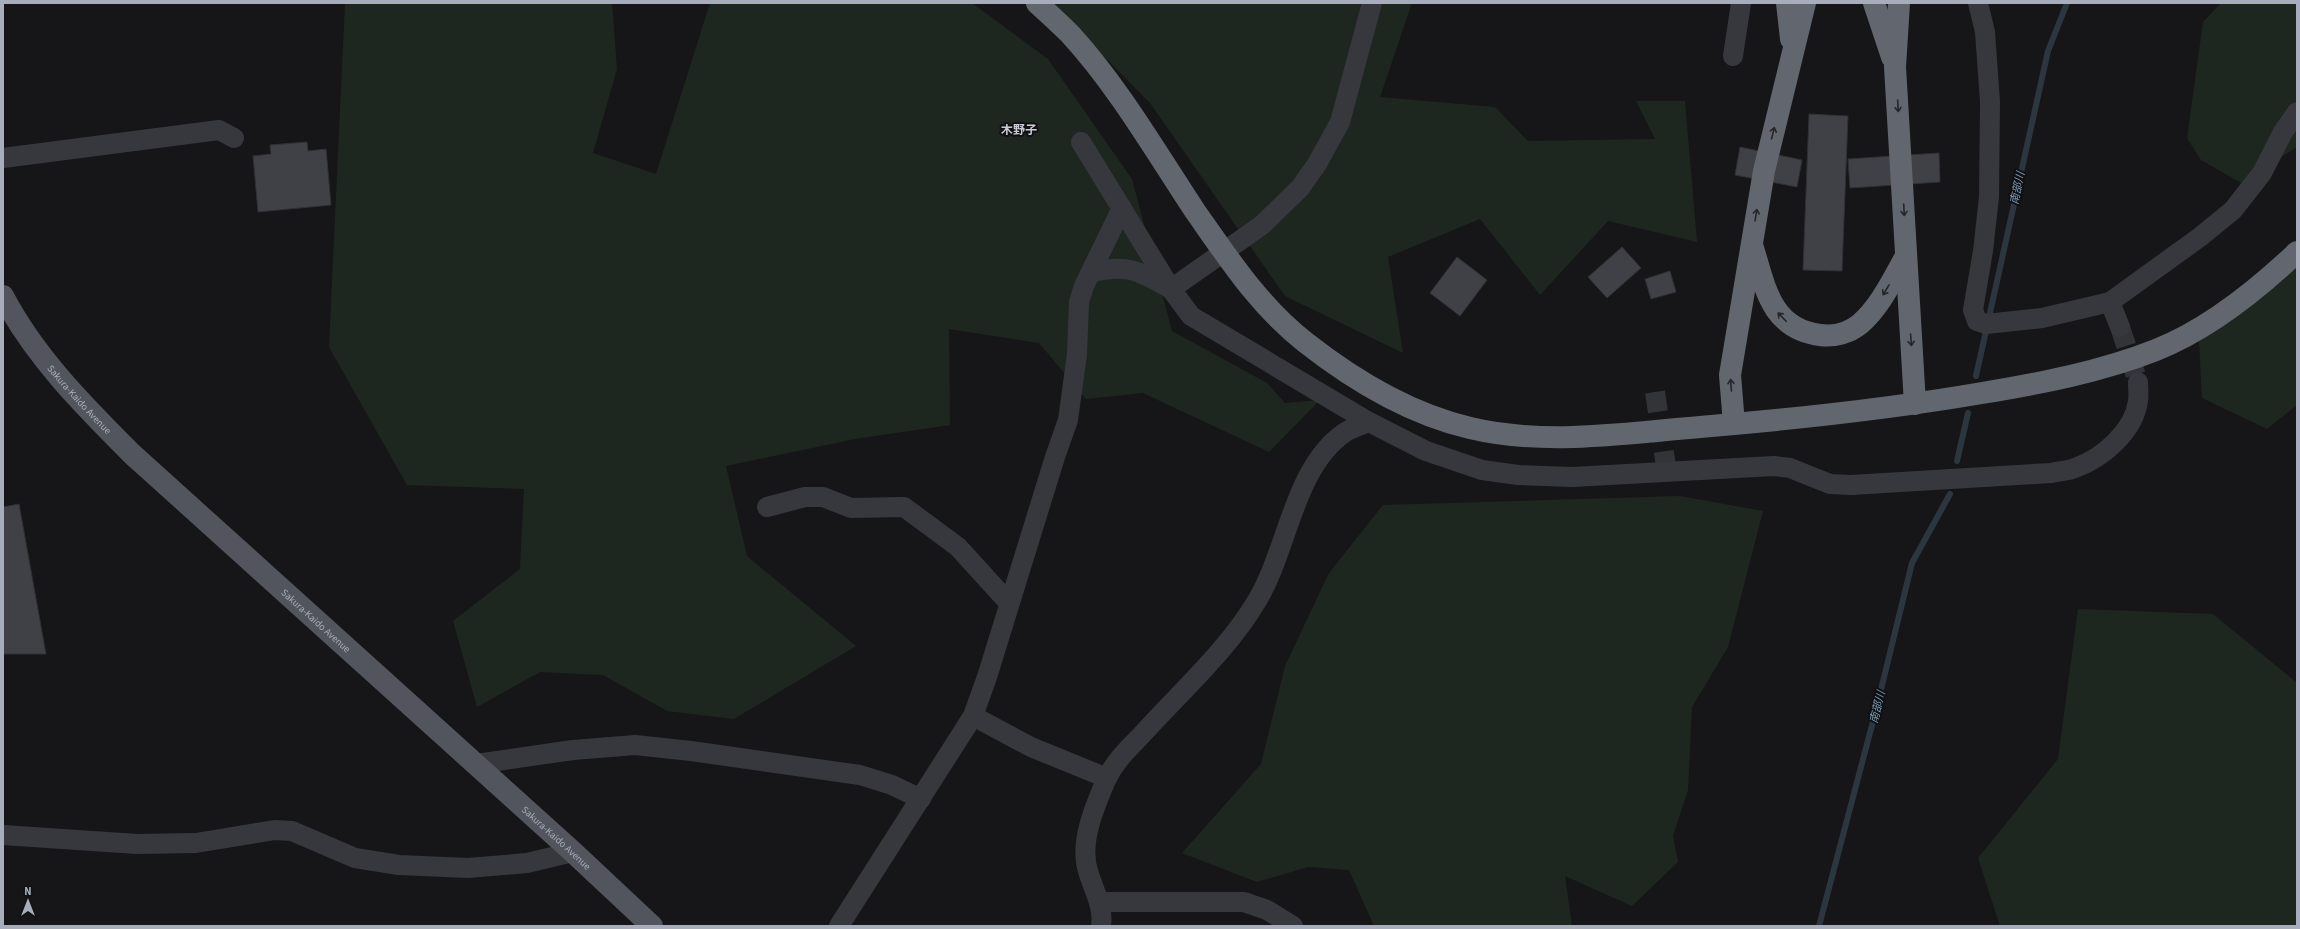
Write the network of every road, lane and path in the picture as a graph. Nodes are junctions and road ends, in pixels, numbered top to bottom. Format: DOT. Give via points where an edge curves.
graph roads {
  1 [pos="1037,3"];
  2 [pos="1372,3"];
  3 [pos="1741,3"];
  4 [pos="1787,3"];
  5 [pos="1805,3"];
  6 [pos="1874,3"];
  7 [pos="1899,3"];
  8 [pos="1978,3"];
  9 [pos="1792,52"];
  10 [pos="1733,56"];
  11 [pos="1895,67"];
  12 [pos="2297,112"];
  13 [pos="234,138"];
  14 [pos="1081,142"];
  15 [pos="3,158"];
  16 [pos="1122,208"];
  17 [pos="1752,244"];
  18 [pos="2297,252"];
  19 [pos="1906,256"];
  20 [pos="1092,272"];
  21 [pos="1171,289"];
  22 [pos="2110,302"];
  23 [pos="6,310"];
  24 [pos="2120,327"];
  25 [pos="2138,382"];
  26 [pos="1915,404"];
  27 [pos="1369,422"];
  28 [pos="1734,424"];
  29 [pos="767,507"];
  30 [pos="1009,602"];
  31 [pos="974,716"];
  32 [pos="476,764"];
  33 [pos="1107,778"];
  34 [pos="921,799"];
  35 [pos="3,835"];
  36 [pos="573,852"];
  37 [pos="1100,902"];
  38 [pos="652,926"];
  39 [pos="839,926"];
  40 [pos="1101,926"];
  41 [pos="1293,926"];
  1 -- 28 [label="highway" via="1070,35 1112,87 1237,272 1271,314 1337,366 1420,411 1467,428 1512,435 1566,438"];
  2 -- 21 [label="street" via="1340,122 1317,164 1300,188 1262,225"];
  3 -- 10 [label="street"];
  4 -- 9 [label="highway"];
  5 -- 9 [label="highway"];
  6 -- 11 [label="highway"];
  7 -- 11 [label="highway"];
  8 -- 22 [label="street" via="1985,32 1990,102 1989,197 1973,310 1977,321 1986,324 2042,318"];
  17 -- 9 [label="highway, one-way" via="1764,171"];
  11 -- 19 [label="highway, one-way"];
  12 -- 22 [label="street" via="2283,132 2262,172 2233,210"];
  13 -- 15 [label="street" via="219,130"];
  14 -- 16 [label="street"];
  16 -- 20 [label="street"];
  16 -- 21 [label="street"];
  19 -- 17 [label="highway, one-way" via="1877,305 1860,324 1838,335 1825,336 1800,330 1779,315 1768,296"];
  28 -- 17 [label="highway, one-way" via="1730,375"];
  18 -- 26 [label="highway" via="2264,284 2208,322 2160,349 2110,367 2061,379"];
  19 -- 26 [label="highway, one-way"];
  20 -- 21 [label="street" via="1113,267 1130,269"];
  20 -- 30 [label="street" via="1079,302 1078,354 1068,420"];
  21 -- 27 [label="street" via="1191,316"];
  22 -- 24 [label="street"];
  23 -- 32 [label="main road, Sakura-Kaido Avenue" via="84,407 132,454"];
  25 -- 27 [label="street" via="2138,401 2133,418 2126,429 2096,458 2075,468 2051,473 1851,485 1830,484 1790,468 1774,466 1572,477 1518,475 1482,470 1453,462"];
  26 -- 28 [label="highway"];
  27 -- 33 [label="street" via="1344,433 1316,462 1271,575 1258,599 1231,638 1146,731 1122,753"];
  29 -- 30 [label="street" via="804,497 823,498 851,508 904,507 958,547"];
  30 -- 31 [label="street"];
  31 -- 33 [label="street" via="1031,748"];
  31 -- 34 [label="street"];
  32 -- 34 [label="street" via="573,750 635,746 691,751 860,775 892,785"];
  32 -- 36 [label="main road, Sakura-Kaido Avenue"];
  33 -- 37 [label="street" via="1090,823 1086,848 1087,869"];
  34 -- 39 [label="street"];
  35 -- 36 [label="street" via="137,844 196,843 275,830 292,831 355,858 399,865 468,868 527,863"];
  36 -- 38 [label="main road, Sakura-Kaido Avenue"];
  37 -- 40 [label="street"];
  37 -- 41 [label="street" via="1244,902 1267,910"];
}
